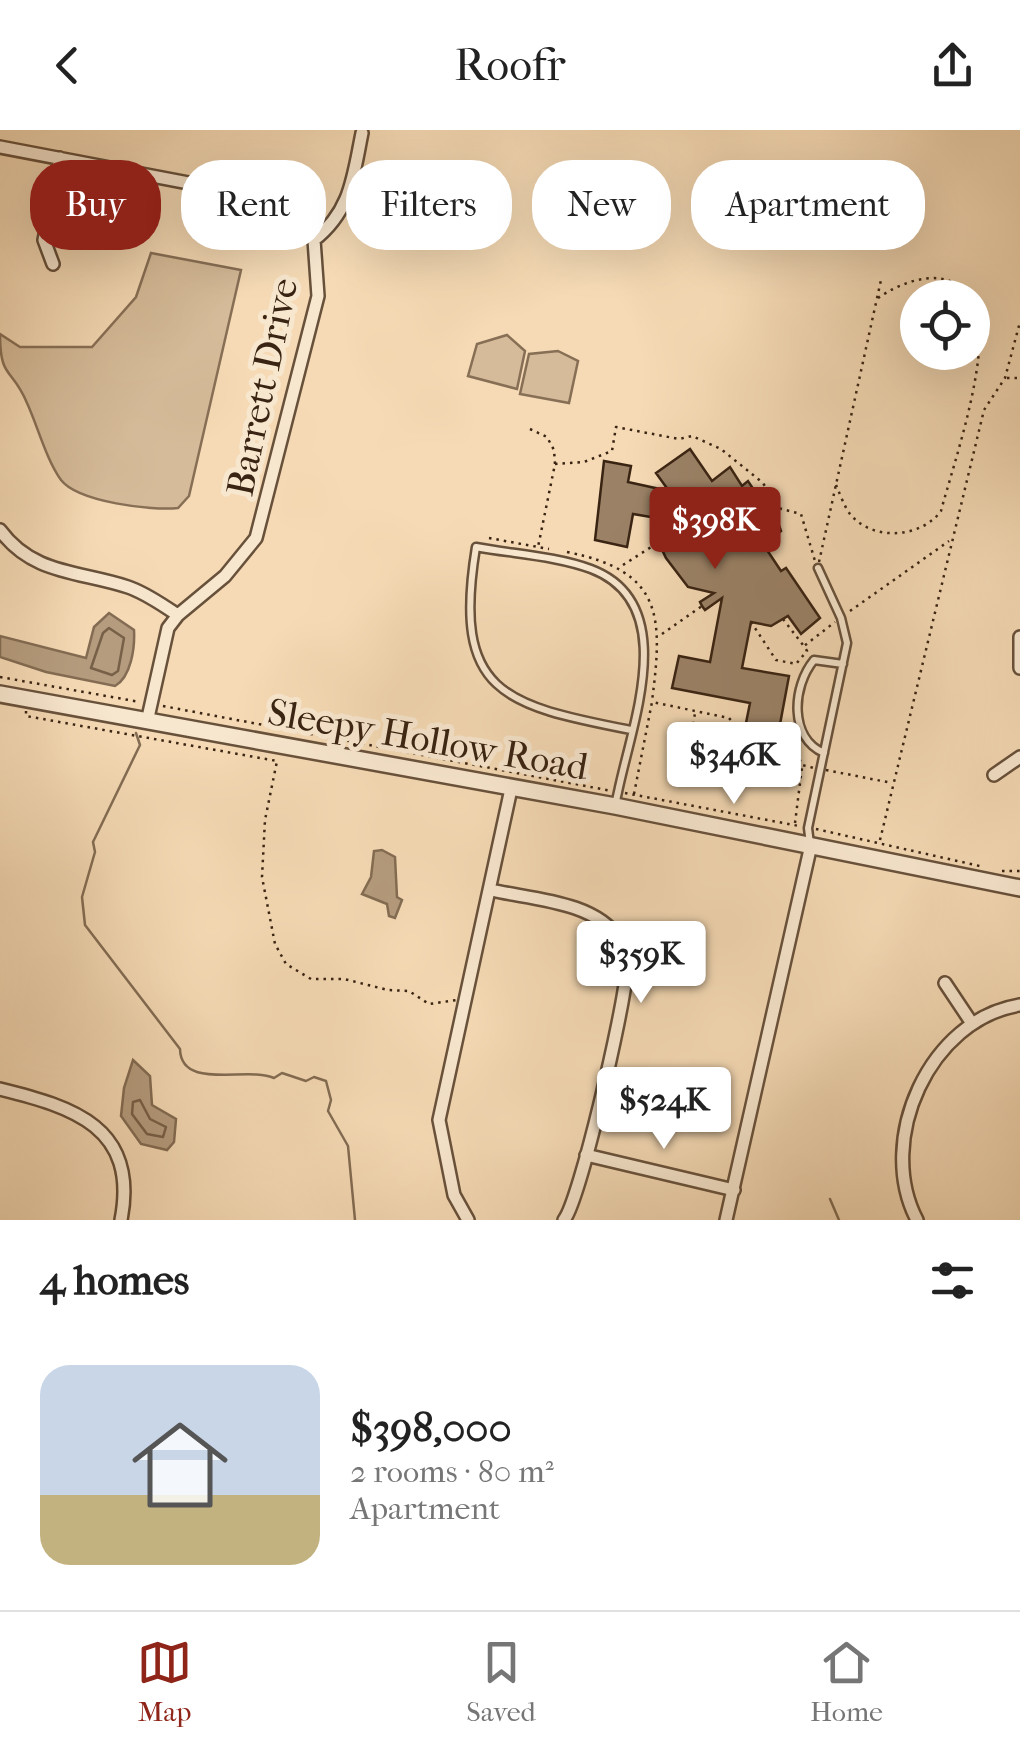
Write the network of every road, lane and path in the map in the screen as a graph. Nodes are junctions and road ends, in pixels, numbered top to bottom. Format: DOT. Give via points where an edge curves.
graph roads {
  1 [pos="362,133"];
  2 [pos="0,147"];
  3 [pos="60,158"];
  4 [pos="181,181"];
  5 [pos="326,231"];
  6 [pos="315,250"];
  7 [pos="53,264"];
  8 [pos="881,280"];
  9 [pos="915,280"];
  10 [pos="944,280"];
  11 [pos="900,288"];
  12 [pos="877,299"];
  13 [pos="1020,322"];
  14 [pos="976,370"];
  15 [pos="1005,378"];
  16 [pos="1020,378"];
  17 [pos="530,429"];
  18 [pos="555,464"];
  19 [pos="836,485"];
  20 [pos="0,530"];
  21 [pos="489,538"];
  22 [pos="660,542"];
  23 [pos="538,547"];
  24 [pos="620,567"];
  25 [pos="818,568"];
  26 [pos="702,606"];
  27 [pos="178,614"];
  28 [pos="783,619"];
  29 [pos="659,636"];
  30 [pos="1020,637"];
  31 [pos="804,646"];
  32 [pos="842,664"];
  33 [pos="1020,668"];
  34 [pos="0,677"];
  35 [pos="0,696"];
  36 [pos="652,702"];
  37 [pos="151,704"];
  38 [pos="695,711"];
  39 [pos="26,716"];
  40 [pos="148,722"];
  41 [pos="630,730"];
  42 [pos="761,742"];
  43 [pos="824,753"];
  44 [pos="690,754"];
  45 [pos="1020,757"];
  46 [pos="802,765"];
  47 [pos="756,766"];
  48 [pos="820,769"];
  49 [pos="994,774"];
  50 [pos="894,784"];
  51 [pos="511,789"];
  52 [pos="634,795"];
  53 [pos="617,799"];
  54 [pos="795,825"];
  55 [pos="808,828"];
  56 [pos="880,841"];
  57 [pos="810,845"];
  58 [pos="1020,871"];
  59 [pos="1020,888"];
  60 [pos="491,890"];
  61 [pos="945,983"];
  62 [pos="463,1001"];
  63 [pos="1020,1005"];
  64 [pos="971,1022"];
  65 [pos="0,1089"];
  66 [pos="586,1155"];
  67 [pos="734,1190"];
  68 [pos="121,1220"];
  69 [pos="468,1220"];
  70 [pos="564,1220"];
  71 [pos="726,1220"];
  72 [pos="916,1220"];
  1 -- 5 [label="street" via="348,201"];
  2 -- 3 [label="street, Barrett Drive"];
  3 -- 4 [label="street, Barrett Drive"];
  3 -- 7 [label="street" via="44,240"];
  6 -- 27 [label="street, Barrett Drive" via="318,296 261,527 245,556"];
  8 -- 12 [label="path"];
  9 -- 10 [label="path"];
  11 -- 12 [label="path"];
  12 -- 19 [label="path"];
  13 -- 15 [label="path"];
  14 -- 19 [label="path" via="941,511 932,524 899,534 860,523"];
  15 -- 16 [label="path"];
  15 -- 50 [label="path" via="984,410"];
  17 -- 18 [label="path" via="547,438"];
  18 -- 23 [label="path"];
  18 -- 25 [label="path" via="612,451 616,428 692,436 740,460 778,508 802,514"];
  19 -- 25 [label="path"];
  20 -- 27 [label="street" via="18,551 52,570 128,587"];
  21 -- 23 [label="path"];
  22 -- 24 [label="path"];
  23 -- 24 [label="path"];
  24 -- 29 [label="path" via="651,608"];
  25 -- 32 [label="lane" via="846,632"];
  26 -- 29 [label="path"];
  27 -- 37 [label="street, Barrett Drive" via="163,643"];
  28 -- 31 [label="path"];
  29 -- 36 [label="path"];
  30 -- 33 [label="street"];
  32 -- 43 [label="lane"];
  32 -- 43 [label="lane" via="814,660 804,676 798,726 804,741"];
  34 -- 37 [label="path"];
  35 -- 40 [label="street, Sleepy Hollow Road"];
  36 -- 38 [label="path"];
  36 -- 52 [label="path"];
  37 -- 40 [label="street, Barrett Drive"];
  37 -- 53 [label="path"];
  38 -- 42 [label="path" via="729,718 746,740"];
  38 -- 44 [label="path"];
  39 -- 62 [label="path" via="277,761 261,861 269,922 286,964 310,979 410,990 429,1004"];
  40 -- 51 [label="street, Sleepy Hollow Road"];
  41 -- 41 [label="lane" via="646,641 621,589 581,566 476,547 468,623 487,675 536,710"];
  41 -- 53 [label="lane"];
  42 -- 46 [label="path" via="794,746"];
  42 -- 47 [label="path"];
  43 -- 48 [label="lane"];
  45 -- 49 [label="street"];
  46 -- 48 [label="path"];
  46 -- 54 [label="path"];
  48 -- 50 [label="path"];
  48 -- 55 [label="lane"];
  50 -- 56 [label="path"];
  51 -- 53 [label="street, Sleepy Hollow Road"];
  51 -- 60 [label="street"];
  52 -- 53 [label="path"];
  52 -- 54 [label="path"];
  53 -- 57 [label="street, Sleepy Hollow Road"];
  54 -- 55 [label="path"];
  55 -- 56 [label="path"];
  55 -- 57 [label="lane"];
  56 -- 58 [label="path"];
  57 -- 59 [label="street, Sleepy Hollow Road"];
  57 -- 67 [label="street"];
  60 -- 62 [label="street"];
  60 -- 66 [label="street" via="591,914 618,938 625,955 622,998"];
  61 -- 64 [label="street"];
  62 -- 69 [label="street" via="438,1120 454,1195"];
  63 -- 64 [label="street"];
  64 -- 72 [label="street" via="930,1066 913,1112 902,1181"];
  65 -- 68 [label="street" via="57,1103 96,1125 122,1174"];
  66 -- 67 [label="street"];
  66 -- 70 [label="street"];
  67 -- 71 [label="street"];
}
